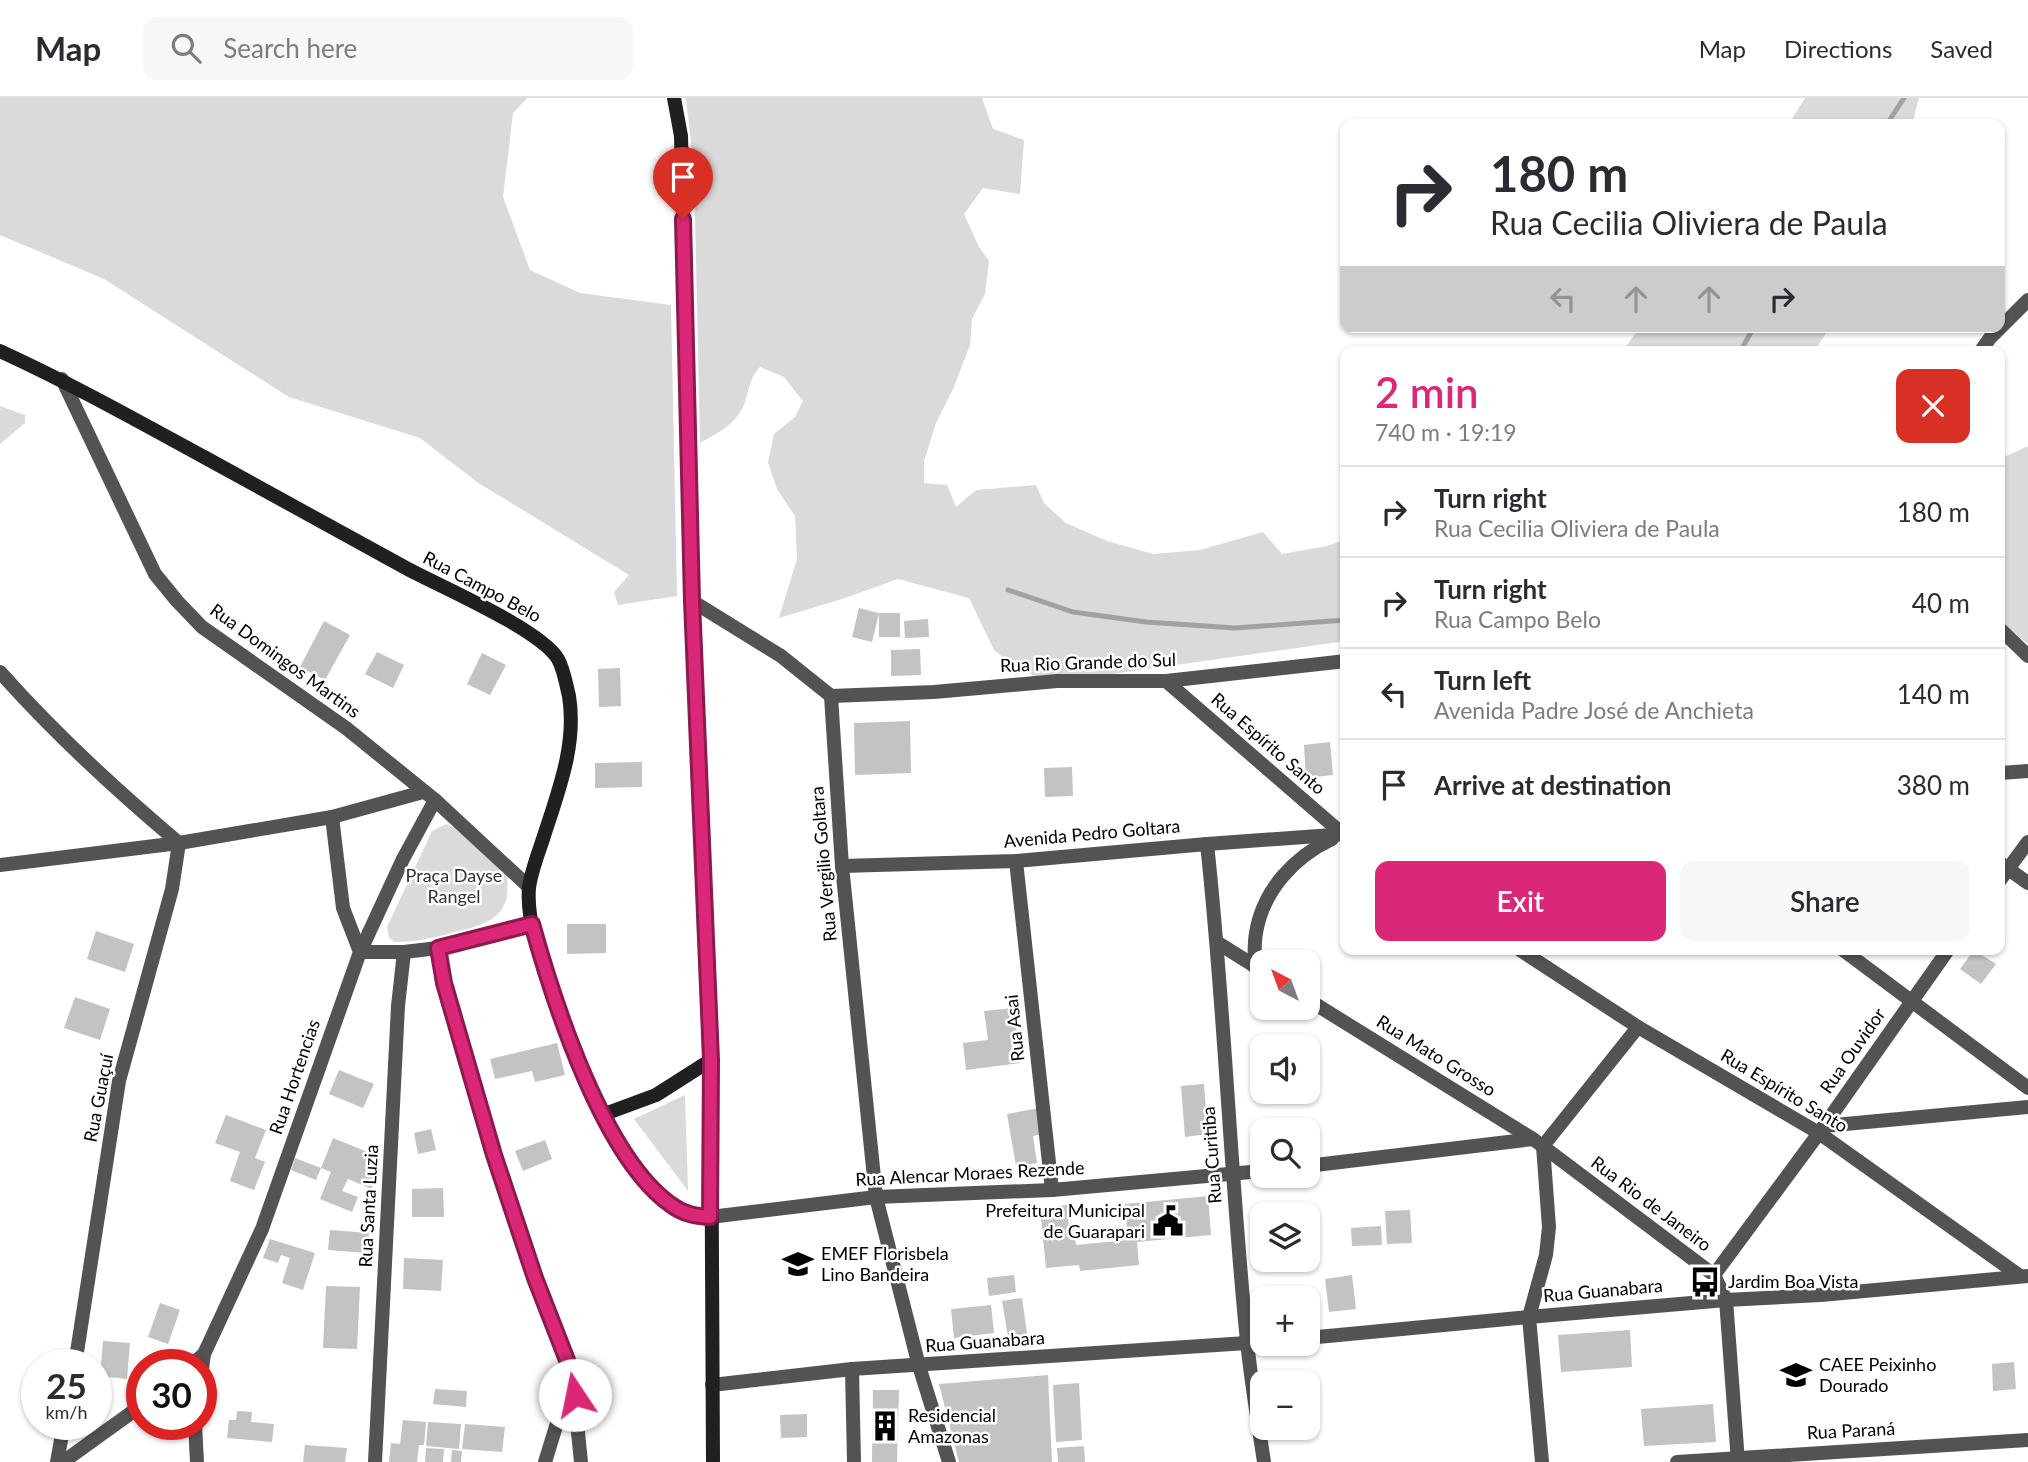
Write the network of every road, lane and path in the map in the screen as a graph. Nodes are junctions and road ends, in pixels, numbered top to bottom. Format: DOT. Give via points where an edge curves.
graph roads {
  1 [pos="674,98"];
  2 [pos="2028,300"];
  3 [pos="2005,323"];
  4 [pos="0,351"];
  5 [pos="62,379"];
  6 [pos="692,601"];
  7 [pos="2005,634"];
  8 [pos="2028,656"];
  9 [pos="1340,662"];
  10 [pos="0,672"];
  11 [pos="1166,681"];
  12 [pos="831,696"];
  13 [pos="2028,771"];
  14 [pos="2005,773"];
  15 [pos="429,796"];
  16 [pos="332,817"];
  17 [pos="1340,831"];
  18 [pos="1340,835"];
  19 [pos="1340,837"];
  20 [pos="2028,842"];
  21 [pos="179,843"];
  22 [pos="1207,844"];
  23 [pos="1016,861"];
  24 [pos="0,865"];
  25 [pos="842,866"];
  26 [pos="2005,869"];
  27 [pos="2005,872"];
  28 [pos="2028,883"];
  29 [pos="529,887"];
  30 [pos="532,924"];
  31 [pos="1218,943"];
  32 [pos="438,948"];
  33 [pos="1257,950"];
  34 [pos="404,952"];
  35 [pos="360,953"];
  36 [pos="1528,955"];
  37 [pos="1850,955"];
  38 [pos="1944,955"];
  39 [pos="1250,963"];
  40 [pos="1912,999"];
  41 [pos="1320,1007"];
  42 [pos="1638,1027"];
  43 [pos="711,1060"];
  44 [pos="2028,1088"];
  45 [pos="2028,1107"];
  46 [pos="602,1115"];
  47 [pos="1821,1129"];
  48 [pos="1538,1142"];
  49 [pos="1320,1165"];
  50 [pos="1250,1173"];
  51 [pos="1232,1175"];
  52 [pos="1052,1190"];
  53 [pos="876,1197"];
  54 [pos="710,1217"];
  55 [pos="1714,1275"];
  56 [pos="2024,1276"];
  57 [pos="1726,1300"];
  58 [pos="1250,1312"];
  59 [pos="1529,1317"];
  60 [pos="1320,1337"];
  61 [pos="1250,1343"];
  62 [pos="77,1349"];
  63 [pos="206,1349"];
  64 [pos="1255,1356"];
  65 [pos="919,1366"];
  66 [pos="852,1369"];
  67 [pos="572,1373"];
  68 [pos="712,1385"];
  69 [pos="126,1417"];
  70 [pos="61,1440"];
  71 [pos="196,1440"];
  72 [pos="2028,1440"];
  73 [pos="1738,1459"];
  74 [pos="57,1462"];
  75 [pos="63,1462"];
  76 [pos="197,1462"];
  77 [pos="375,1462"];
  78 [pos="545,1462"];
  79 [pos="581,1462"];
  80 [pos="713,1462"];
  81 [pos="854,1462"];
  82 [pos="950,1462"];
  83 [pos="1264,1462"];
  84 [pos="1542,1462"];
  85 [pos="1676,1462"];
  1 -- 6 [label="street" via="681,136"];
  2 -- 3 [label="street"];
  4 -- 5 [label="street, Rua Campo Belo"];
  5 -- 15 [label="street, Rua Domingos Martins" via="155,573 177,601 202,627 346,727"];
  5 -- 29 [label="street, Rua Campo Belo" via="543,643 562,669 572,718 569,748"];
  6 -- 12 [label="street" via="781,656"];
  6 -- 43 [label="street"];
  7 -- 8 [label="street"];
  9 -- 11 [label="street, Rua Rio Grande do Sul"];
  10 -- 21 [label="street" via="37,714"];
  11 -- 12 [label="street, Rua Rio Grande do Sul" via="1057,681"];
  11 -- 17 [label="street, Rua Espírito Santo"];
  12 -- 25 [label="street, Rua Vergilio Goltara"];
  13 -- 14 [label="street"];
  15 -- 16 [label="street"];
  15 -- 29 [label="street, Rua Domingos Martins"];
  15 -- 35 [label="street, Rua Hortencias"];
  16 -- 21 [label="street"];
  16 -- 35 [label="street" via="343,908"];
  18 -- 22 [label="street, Avenida Pedro Goltara"];
  19 -- 33 [label="street" via="1311,849 1286,871 1266,900 1256,932"];
  20 -- 26 [label="street"];
  21 -- 24 [label="street"];
  21 -- 62 [label="street, Rua Guaçuí" via="172,889 119,1081"];
  22 -- 23 [label="street, Avenida Pedro Goltara"];
  22 -- 31 [label="street, Rua Curitiba"];
  23 -- 25 [label="street, Avenida Pedro Goltara"];
  23 -- 52 [label="street, Rua Asai"];
  25 -- 53 [label="street, Rua Vergilio Goltara"];
  27 -- 28 [label="street"];
  29 -- 30 [label="street, Rua Campo Belo"];
  30 -- 32 [label="street"];
  30 -- 46 [label="street, Rua Campo Belo"];
  31 -- 39 [label="street"];
  31 -- 51 [label="street, Rua Curitiba"];
  32 -- 34 [label="street"];
  32 -- 67 [label="street" via="494,1155"];
  34 -- 35 [label="street"];
  34 -- 77 [label="street, Rua Santa Luzia"];
  35 -- 63 [label="street, Rua Hortencias" via="262,1229"];
  36 -- 42 [label="street, Rua Espírito Santo"];
  37 -- 40 [label="street"];
  38 -- 40 [label="street, Rua Ouvidor"];
  40 -- 44 [label="street"];
  40 -- 47 [label="street, Rua Ouvidor"];
  41 -- 48 [label="street, Rua Mato Grosso"];
  42 -- 47 [label="street, Rua Espírito Santo"];
  42 -- 48 [label="street"];
  43 -- 46 [label="street" via="656,1095"];
  43 -- 54 [label="street"];
  45 -- 47 [label="street"];
  46 -- 54 [label="street, Rua Campo Belo" via="652,1189 689,1215"];
  47 -- 55 [label="street, Rua Ouvidor"];
  47 -- 56 [label="street, Rua Espírito Santo"];
  48 -- 49 [label="street"];
  48 -- 55 [label="street, Rua Rio de Janeiro"];
  48 -- 59 [label="street" via="1549,1227"];
  50 -- 51 [label="street"];
  51 -- 52 [label="street, Rua Alencar Moraes Rezende"];
  51 -- 58 [label="street, Rua Curitiba"];
  52 -- 53 [label="street, Rua Alencar Moraes Rezende"];
  53 -- 54 [label="street, Rua Alencar Moraes Rezende"];
  53 -- 65 [label="street, Rua Vergilio Goltara"];
  54 -- 68 [label="street"];
  55 -- 57 [label="street, Rua Rio de Janeiro"];
  56 -- 57 [label="street, Rua Guanabara"];
  57 -- 59 [label="street, Rua Guanabara"];
  57 -- 73 [label="street"];
  59 -- 60 [label="street, Rua Guanabara"];
  59 -- 84 [label="street"];
  61 -- 65 [label="street, Rua Guanabara"];
  64 -- 83 [label="street, Rua Curitiba"];
  65 -- 66 [label="street, Rua Guanabara"];
  65 -- 82 [label="street, Rua Vergilio Goltara"];
  66 -- 68 [label="street, Rua Guanabara"];
  66 -- 81 [label="street"];
  67 -- 78 [label="street"];
  67 -- 79 [label="street"];
  68 -- 80 [label="street"];
  69 -- 75 [label="street"];
  70 -- 74 [label="street"];
  71 -- 76 [label="street"];
  72 -- 73 [label="street, Rua Paraná"];
  73 -- 85 [label="street, Rua Paraná"];
}
